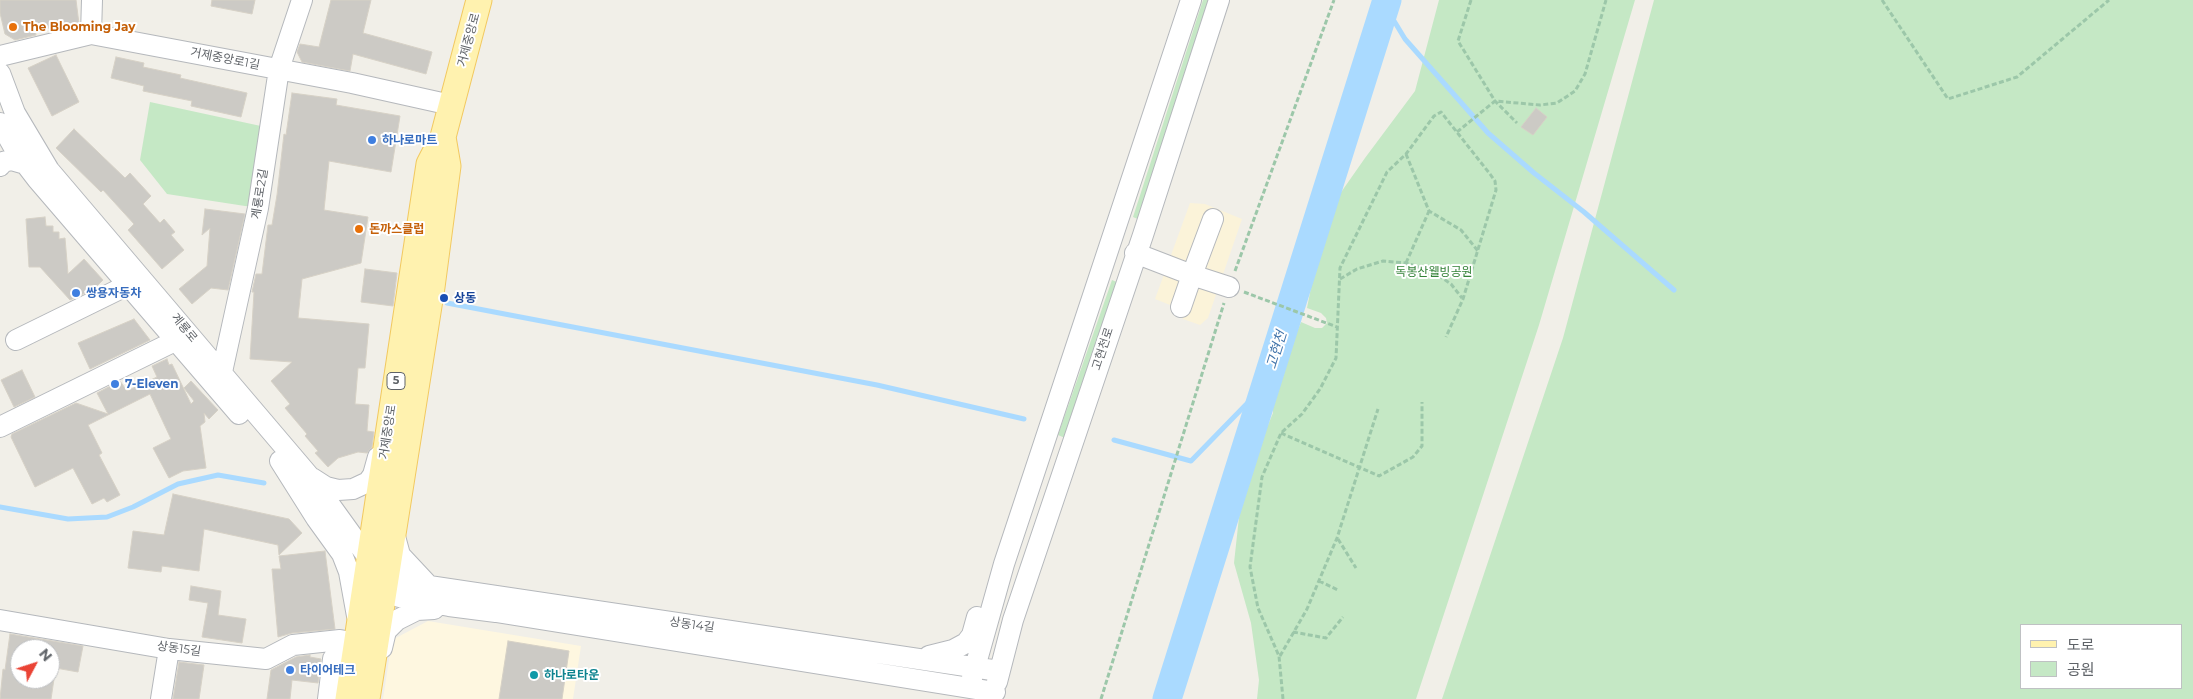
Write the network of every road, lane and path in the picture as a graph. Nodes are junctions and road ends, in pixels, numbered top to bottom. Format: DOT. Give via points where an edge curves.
graph roads {
  1 [pos="92,0"];
  2 [pos="302,0"];
  3 [pos="480,0"];
  4 [pos="1191,0"];
  5 [pos="1219,0"];
  6 [pos="1334,0"];
  7 [pos="1470,0"];
  8 [pos="1606,0"];
  9 [pos="1882,0"];
  10 [pos="2109,0"];
  11 [pos="91,34"];
  12 [pos="0,56"];
  13 [pos="279,69"];
  14 [pos="1496,101"];
  15 [pos="451,105"];
  16 [pos="4,106"];
  17 [pos="1517,123"];
  18 [pos="1457,132"];
  19 [pos="443,137"];
  20 [pos="1406,154"];
  21 [pos="0,159"];
  22 [pos="25,164"];
  23 [pos="0,166"];
  24 [pos="1429,211"];
  25 [pos="1213,219"];
  26 [pos="1478,250"];
  27 [pos="1135,253"];
  28 [pos="1406,263"];
  29 [pos="1192,275"];
  30 [pos="1340,280"];
  31 [pos="128,285"];
  32 [pos="1229,287"];
  33 [pos="1463,299"];
  34 [pos="1181,306"];
  35 [pos="1337,327"];
  36 [pos="1446,337"];
  37 [pos="16,340"];
  38 [pos="175,341"];
  39 [pos="220,381"];
  40 [pos="1422,402"];
  41 [pos="1378,409"];
  42 [pos="0,427"];
  43 [pos="1281,433"];
  44 [pos="386,445"];
  45 [pos="280,461"];
  46 [pos="1360,469"];
  47 [pos="310,477"];
  48 [pos="393,529"];
  49 [pos="1337,538"];
  50 [pos="1004,564"];
  51 [pos="1356,568"];
  52 [pos="377,574"];
  53 [pos="1319,581"];
  54 [pos="429,586"];
  55 [pos="1338,590"];
  56 [pos="449,606"];
  57 [pos="1343,618"];
  58 [pos="0,620"];
  59 [pos="1293,632"];
  60 [pos="357,640"];
  61 [pos="170,649"];
  62 [pos="1280,656"];
  63 [pos="922,659"];
  64 [pos="974,667"];
  65 [pos="999,670"];
  66 [pos="918,680"];
  67 [pos="968,694"];
  68 [pos="994,695"];
  69 [pos="161,699"];
  70 [pos="328,699"];
  71 [pos="348,699"];
  72 [pos="367,699"];
  73 [pos="371,699"];
  74 [pos="934,699"];
  75 [pos="1101,699"];
  76 [pos="1283,699"];
  1 -- 11 [label="street"];
  2 -- 13 [label="street, 계룡로2길"];
  3 -- 15 [label="main road, 거제중앙로 / 5"];
  4 -- 50 [label="street"];
  5 -- 27 [label="street, 고현천로"];
  6 -- 32 [label="path"];
  7 -- 14 [label="path" via="1458,41"];
  8 -- 14 [label="path" via="1585,74 1576,91 1557,103 1540,105"];
  9 -- 10 [label="path" via="1948,99 2016,77"];
  11 -- 12 [label="street, 거제중앙로1길"];
  11 -- 13 [label="street, 거제중앙로1길"];
  13 -- 15 [label="street, 거제중앙로1길"];
  13 -- 39 [label="street, 계룡로2길" via="258,208"];
  14 -- 17 [label="path"];
  14 -- 18 [label="path"];
  15 -- 19 [label="main road, 거제중앙로 / 5"];
  16 -- 21 [label="street"];
  16 -- 22 [label="street, 계룡로"];
  16 -- 39 [label="street, 계룡로" via="49,170"];
  18 -- 20 [label="path" via="1441,112 1434,116"];
  18 -- 26 [label="path" via="1495,181 1496,190"];
  19 -- 44 [label="main road, 거제중앙로 / 5" via="430,164"];
  19 -- 48 [label="main road, 거제중앙로 / 5" via="448,166"];
  20 -- 24 [label="path"];
  20 -- 30 [label="path" via="1387,172 1340,268"];
  22 -- 23 [label="street" via="11,160"];
  22 -- 31 [label="street, 계룡로"];
  24 -- 26 [label="path" via="1461,230"];
  24 -- 28 [label="path"];
  25 -- 29 [label="street"];
  26 -- 33 [label="path"];
  27 -- 29 [label="street"];
  27 -- 65 [label="street, 고현천로"];
  28 -- 30 [label="path" via="1383,261 1357,269"];
  28 -- 33 [label="path" via="1432,271 1452,284"];
  29 -- 32 [label="street"];
  29 -- 34 [label="street"];
  30 -- 35 [label="path"];
  31 -- 37 [label="street"];
  31 -- 38 [label="street, 계룡로"];
  32 -- 35 [label="path"];
  32 -- 75 [label="path"];
  33 -- 36 [label="path"];
  35 -- 43 [label="path" via="1336,358 1320,389 1302,414"];
  38 -- 39 [label="street, 계룡로"];
  38 -- 42 [label="street"];
  39 -- 45 [label="street, 계룡로"];
  39 -- 47 [label="street, 계룡로"];
  40 -- 46 [label="path" via="1422,446 1413,457 1379,476"];
  41 -- 46 [label="path"];
  43 -- 46 [label="path"];
  43 -- 62 [label="path" via="1262,477 1250,567 1258,608"];
  44 -- 47 [label="street" via="379,452 368,482 353,489 326,487"];
  44 -- 52 [label="main road, 거제중앙로 / 5"];
  45 -- 52 [label="street, 계룡로"];
  45 -- 60 [label="street" via="342,554 349,572"];
  46 -- 49 [label="path"];
  47 -- 52 [label="street, 계룡로"];
  48 -- 52 [label="main road, 거제중앙로 / 5"];
  48 -- 54 [label="street" via="400,555"];
  49 -- 51 [label="path"];
  49 -- 53 [label="path"];
  50 -- 63 [label="street" via="990,577 972,635 966,643"];
  50 -- 64 [label="street"];
  52 -- 54 [label="street, 상동14길"];
  52 -- 56 [label="street, 상동14길" via="399,597"];
  52 -- 60 [label="main road, 거제중앙로 / 5"];
  52 -- 72 [label="main road, 거제중앙로 / 5"];
  53 -- 55 [label="path"];
  53 -- 59 [label="path"];
  54 -- 63 [label="street, 상동14길"];
  56 -- 66 [label="street, 상동14길"];
  56 -- 73 [label="street" via="416,610 390,626 386,631"];
  57 -- 59 [label="path" via="1326,638"];
  58 -- 61 [label="street, 상동15길"];
  59 -- 62 [label="path"];
  60 -- 61 [label="street, 상동15길" via="293,645 266,659"];
  60 -- 70 [label="street" via="333,659"];
  60 -- 71 [label="main road, 거제중앙로 / 5"];
  61 -- 69 [label="street"];
  62 -- 76 [label="path"];
  63 -- 64 [label="street, 상동14길"];
  64 -- 65 [label="street, 상동14길"];
  64 -- 67 [label="street"];
  65 -- 68 [label="street, 고현천로"];
  66 -- 67 [label="street, 상동14길"];
  66 -- 74 [label="street"];
  67 -- 68 [label="street, 상동14길"];
}
